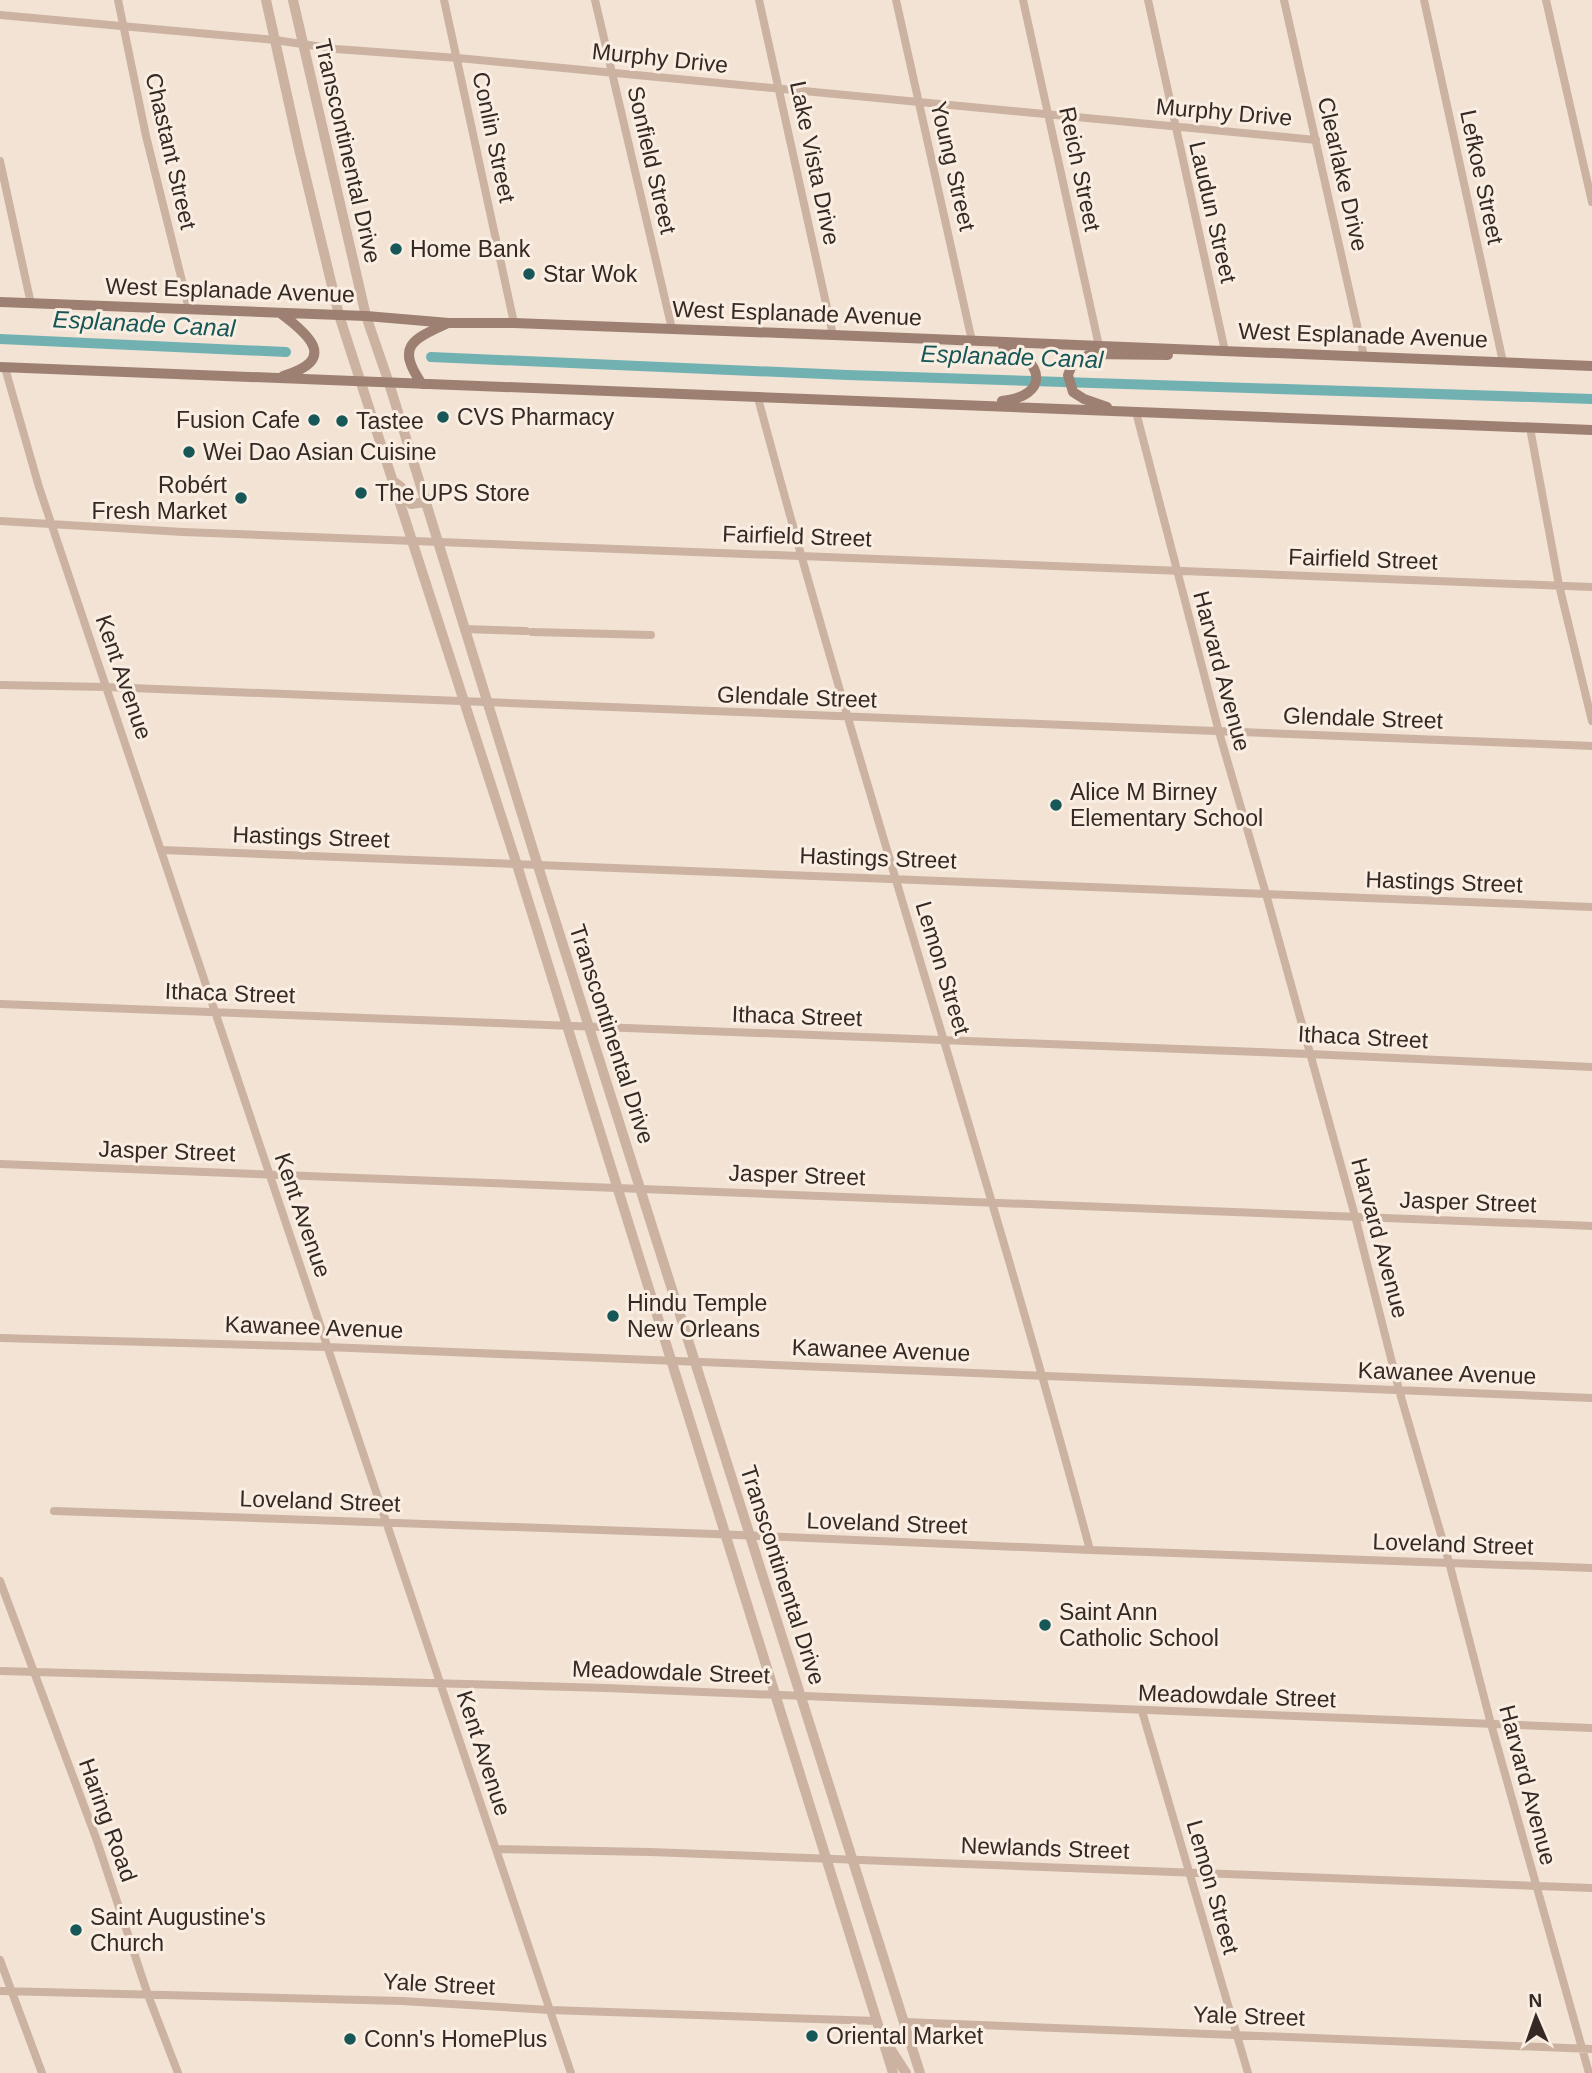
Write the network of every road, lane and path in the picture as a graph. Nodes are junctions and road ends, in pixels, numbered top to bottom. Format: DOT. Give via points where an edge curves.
graph roads {
  1 [pos="118,0"];
  2 [pos="266,0"];
  3 [pos="293,0"];
  4 [pos="444,0"];
  5 [pos="595,0"];
  6 [pos="759,0"];
  7 [pos="896,0"];
  8 [pos="1023,0"];
  9 [pos="1148,0"];
  10 [pos="1284,0"];
  11 [pos="1424,0"];
  12 [pos="1546,0"];
  13 [pos="0,15"];
  14 [pos="124,27"];
  15 [pos="275,40"];
  16 [pos="304,45"];
  17 [pos="458,58"];
  18 [pos="611,73"];
  19 [pos="779,89"];
  20 [pos="919,102"];
  21 [pos="1048,116"];
  22 [pos="1174,127"];
  23 [pos="1316,140"];
  24 [pos="0,161"];
  25 [pos="1592,202"];
  26 [pos="0,302"];
  27 [pos="31,304"];
  28 [pos="188,309"];
  29 [pos="280,313"];
  30 [pos="339,315"];
  31 [pos="366,316"];
  32 [pos="449,323"];
  33 [pos="514,323"];
  34 [pos="672,329"];
  35 [pos="833,335"];
  36 [pos="972,341"];
  37 [pos="989,341"];
  38 [pos="1099,346"];
  39 [pos="1191,349"];
  40 [pos="1225,351"];
  41 [pos="1364,356"];
  42 [pos="1503,362"];
  43 [pos="1592,366"];
  44 [pos="3,368"];
  45 [pos="274,379"];
  46 [pos="362,382"];
  47 [pos="390,383"];
  48 [pos="422,384"];
  49 [pos="758,398"];
  50 [pos="968,405"];
  51 [pos="1120,411"];
  52 [pos="1136,412"];
  53 [pos="1530,428"];
  54 [pos="1592,430"];
  55 [pos="392,481"];
  56 [pos="425,502"];
  57 [pos="0,522"];
  58 [pos="52,523"];
  59 [pos="410,540"];
  60 [pos="437,541"];
  61 [pos="801,555"];
  62 [pos="1175,571"];
  63 [pos="1559,585"];
  64 [pos="1592,587"];
  65 [pos="464,629"];
  66 [pos="651,635"];
  67 [pos="0,685"];
  68 [pos="107,687"];
  69 [pos="463,703"];
  70 [pos="488,704"];
  71 [pos="848,718"];
  72 [pos="1592,721"];
  73 [pos="1219,732"];
  74 [pos="1592,746"];
  75 [pos="162,850"];
  76 [pos="517,865"];
  77 [pos="538,866"];
  78 [pos="896,878"];
  79 [pos="1266,894"];
  80 [pos="1592,907"];
  81 [pos="0,1004"];
  82 [pos="215,1012"];
  83 [pos="565,1026"];
  84 [pos="590,1027"];
  85 [pos="945,1041"];
  86 [pos="1309,1054"];
  87 [pos="1592,1067"];
  88 [pos="0,1164"];
  89 [pos="268,1174"];
  90 [pos="615,1186"];
  91 [pos="640,1188"];
  92 [pos="991,1202"];
  93 [pos="1356,1216"];
  94 [pos="1592,1226"];
  95 [pos="0,1338"];
  96 [pos="327,1346"];
  97 [pos="670,1360"];
  98 [pos="695,1361"];
  99 [pos="1044,1376"];
  100 [pos="1399,1390"];
  101 [pos="1592,1398"];
  102 [pos="54,1511"];
  103 [pos="387,1523"];
  104 [pos="725,1534"];
  105 [pos="750,1536"];
  106 [pos="1090,1550"];
  107 [pos="1449,1562"];
  108 [pos="1592,1568"];
  109 [pos="0,1581"];
  110 [pos="0,1671"];
  111 [pos="33,1672"];
  112 [pos="442,1684"];
  113 [pos="776,1696"];
  114 [pos="801,1697"];
  115 [pos="1142,1711"];
  116 [pos="1491,1724"];
  117 [pos="1592,1728"];
  118 [pos="496,1849"];
  119 [pos="828,1860"];
  120 [pos="853,1861"];
  121 [pos="1189,1873"];
  122 [pos="1536,1886"];
  123 [pos="1592,1888"];
  124 [pos="0,1959"];
  125 [pos="0,1991"];
  126 [pos="11,1991"];
  127 [pos="148,1995"];
  128 [pos="550,2010"];
  129 [pos="877,2021"];
  130 [pos="904,2022"];
  131 [pos="1238,2035"];
  132 [pos="883,2038"];
  133 [pos="1582,2048"];
  134 [pos="1592,2049"];
  135 [pos="42,2073"];
  136 [pos="178,2073"];
  137 [pos="571,2073"];
  138 [pos="893,2073"];
  139 [pos="906,2073"];
  140 [pos="920,2073"];
  141 [pos="1248,2073"];
  142 [pos="1589,2073"];
  1 -- 14 [label="street, Chastant Street"];
  2 -- 15 [label="street, Transcontinental Drive"];
  3 -- 16 [label="street, Transcontinental Drive"];
  4 -- 17 [label="street, Conlin Street"];
  5 -- 18 [label="street, Sonfield Street"];
  6 -- 19 [label="street, Lake Vista Drive"];
  7 -- 20 [label="street, Young Street"];
  8 -- 21 [label="street, Reich Street"];
  9 -- 22 [label="street, Laudun Street"];
  10 -- 23 [label="street, Clearlake Drive"];
  11 -- 42 [label="street, Lefkoe Street"];
  12 -- 25 [label="street"];
  13 -- 14 [label="street, Murphy Drive"];
  14 -- 15 [label="street, Murphy Drive"];
  14 -- 28 [label="street, Chastant Street"];
  15 -- 16 [label="street, Murphy Drive"];
  15 -- 30 [label="street, Transcontinental Drive"];
  16 -- 17 [label="street, Murphy Drive"];
  16 -- 31 [label="street, Transcontinental Drive"];
  17 -- 18 [label="street, Murphy Drive"];
  17 -- 33 [label="street, Conlin Street"];
  18 -- 19 [label="street, Murphy Drive"];
  18 -- 34 [label="street, Sonfield Street"];
  19 -- 20 [label="street, Murphy Drive"];
  19 -- 35 [label="street, Lake Vista Drive"];
  20 -- 21 [label="street, Murphy Drive"];
  20 -- 36 [label="street, Young Street"];
  21 -- 22 [label="street, Murphy Drive"];
  21 -- 38 [label="street, Reich Street"];
  22 -- 23 [label="street, Murphy Drive"];
  22 -- 40 [label="street, Laudun Street"];
  23 -- 41 [label="street, Clearlake Drive"];
  24 -- 27 [label="street"];
  26 -- 27 [label="main road, West Esplanade Avenue"];
  27 -- 28 [label="main road, West Esplanade Avenue"];
  28 -- 29 [label="main road, West Esplanade Avenue"];
  29 -- 30 [label="main road, West Esplanade Avenue"];
  29 -- 45 [label="main road" via="311,338 314,349 313,359 303,370"];
  30 -- 31 [label="main road, West Esplanade Avenue"];
  30 -- 46 [label="street, Transcontinental Drive"];
  31 -- 32 [label="main road, West Esplanade Avenue"];
  31 -- 47 [label="street, Transcontinental Drive"];
  32 -- 33 [label="main road, West Esplanade Avenue"];
  32 -- 48 [label="main road" via="424,334 408,353"];
  33 -- 34 [label="main road, West Esplanade Avenue"];
  34 -- 35 [label="main road, West Esplanade Avenue"];
  35 -- 36 [label="main road, West Esplanade Avenue"];
  36 -- 37 [label="main road, West Esplanade Avenue"];
  37 -- 38 [label="main road, West Esplanade Avenue"];
  37 -- 50 [label="main road" via="1030,359 1036,379 1016,400"];
  38 -- 39 [label="main road, West Esplanade Avenue"];
  39 -- 40 [label="main road, West Esplanade Avenue"];
  39 -- 51 [label="main road" via="1167,356 1090,354 1072,365 1069,379 1073,392"];
  40 -- 41 [label="main road, West Esplanade Avenue"];
  41 -- 42 [label="main road, West Esplanade Avenue"];
  42 -- 43 [label="main road, West Esplanade Avenue"];
  44 -- 45 [label="main road"];
  44 -- 58 [label="street, Kent Avenue"];
  45 -- 46 [label="main road"];
  46 -- 47 [label="main road"];
  46 -- 55 [label="street, Transcontinental Drive"];
  47 -- 48 [label="main road"];
  47 -- 56 [label="street, Transcontinental Drive"];
  48 -- 49 [label="main road"];
  49 -- 50 [label="main road"];
  49 -- 61 [label="street, Lemon Street"];
  50 -- 51 [label="main road"];
  51 -- 52 [label="main road"];
  52 -- 53 [label="main road"];
  52 -- 62 [label="street, Harvard Avenue"];
  53 -- 54 [label="main road"];
  53 -- 63 [label="street"];
  55 -- 56 [label="street" via="411,504"];
  55 -- 59 [label="street, Transcontinental Drive"];
  56 -- 60 [label="street, Transcontinental Drive"];
  57 -- 58 [label="street, Fairfield Street"];
  58 -- 59 [label="street, Fairfield Street"];
  58 -- 68 [label="street, Kent Avenue"];
  59 -- 60 [label="street, Fairfield Street"];
  59 -- 69 [label="street, Transcontinental Drive"];
  60 -- 61 [label="street, Fairfield Street"];
  60 -- 65 [label="street, Transcontinental Drive"];
  61 -- 62 [label="street, Fairfield Street"];
  61 -- 71 [label="street, Lemon Street"];
  62 -- 63 [label="street, Fairfield Street"];
  62 -- 73 [label="street, Harvard Avenue"];
  63 -- 64 [label="street, Fairfield Street"];
  63 -- 72 [label="street"];
  65 -- 66 [label="street"];
  65 -- 70 [label="street, Transcontinental Drive"];
  67 -- 68 [label="street, Glendale Street"];
  68 -- 69 [label="street, Glendale Street"];
  68 -- 75 [label="street, Kent Avenue"];
  69 -- 70 [label="street, Glendale Street"];
  69 -- 76 [label="street, Transcontinental Drive"];
  70 -- 71 [label="street, Glendale Street"];
  70 -- 77 [label="street, Transcontinental Drive"];
  71 -- 73 [label="street, Glendale Street"];
  71 -- 78 [label="street, Lemon Street"];
  73 -- 74 [label="street, Glendale Street"];
  73 -- 79 [label="street, Harvard Avenue"];
  75 -- 76 [label="street, Hastings Street"];
  75 -- 82 [label="street, Kent Avenue"];
  76 -- 77 [label="street, Hastings Street"];
  76 -- 83 [label="street, Transcontinental Drive"];
  77 -- 78 [label="street, Hastings Street"];
  77 -- 84 [label="street, Transcontinental Drive"];
  78 -- 79 [label="street, Hastings Street"];
  78 -- 85 [label="street, Lemon Street"];
  79 -- 80 [label="street, Hastings Street"];
  79 -- 86 [label="street, Harvard Avenue"];
  81 -- 82 [label="street, Ithaca Street"];
  82 -- 83 [label="street, Ithaca Street"];
  82 -- 89 [label="street, Kent Avenue"];
  83 -- 84 [label="street, Ithaca Street"];
  83 -- 90 [label="street, Transcontinental Drive"];
  84 -- 85 [label="street, Ithaca Street"];
  84 -- 91 [label="street, Transcontinental Drive"];
  85 -- 86 [label="street, Ithaca Street"];
  85 -- 92 [label="street, Lemon Street"];
  86 -- 87 [label="street, Ithaca Street"];
  86 -- 93 [label="street, Harvard Avenue"];
  88 -- 89 [label="street, Jasper Street"];
  89 -- 90 [label="street, Jasper Street"];
  89 -- 96 [label="street, Kent Avenue"];
  90 -- 91 [label="street, Jasper Street"];
  90 -- 97 [label="street, Transcontinental Drive"];
  91 -- 92 [label="street, Jasper Street"];
  91 -- 98 [label="street, Transcontinental Drive"];
  92 -- 93 [label="street, Jasper Street"];
  92 -- 99 [label="street, Lemon Street"];
  93 -- 94 [label="street, Jasper Street"];
  93 -- 100 [label="street, Harvard Avenue"];
  95 -- 96 [label="street, Kawanee Avenue"];
  96 -- 97 [label="street, Kawanee Avenue"];
  96 -- 103 [label="street, Kent Avenue"];
  97 -- 98 [label="street, Kawanee Avenue"];
  97 -- 104 [label="street, Transcontinental Drive"];
  98 -- 99 [label="street, Kawanee Avenue"];
  98 -- 105 [label="street, Transcontinental Drive"];
  99 -- 100 [label="street, Kawanee Avenue"];
  99 -- 106 [label="street, Lemon Street"];
  100 -- 101 [label="street, Kawanee Avenue"];
  100 -- 107 [label="street, Harvard Avenue"];
  102 -- 103 [label="street, Loveland Street"];
  103 -- 104 [label="street, Loveland Street"];
  103 -- 112 [label="street, Kent Avenue"];
  104 -- 105 [label="street, Loveland Street"];
  104 -- 113 [label="street, Transcontinental Drive"];
  105 -- 106 [label="street, Loveland Street"];
  105 -- 114 [label="street, Transcontinental Drive"];
  106 -- 107 [label="street, Loveland Street"];
  107 -- 108 [label="street, Loveland Street"];
  107 -- 116 [label="street, Harvard Avenue"];
  109 -- 111 [label="street, Haring Road"];
  110 -- 111 [label="street, Meadowdale Street"];
  111 -- 112 [label="street, Meadowdale Street"];
  111 -- 127 [label="street, Haring Road" via="96,1838"];
  112 -- 113 [label="street, Meadowdale Street"];
  112 -- 118 [label="street, Kent Avenue"];
  113 -- 114 [label="street, Meadowdale Street"];
  113 -- 119 [label="street, Transcontinental Drive"];
  114 -- 115 [label="street, Meadowdale Street"];
  114 -- 120 [label="street, Transcontinental Drive"];
  115 -- 116 [label="street, Meadowdale Street"];
  115 -- 121 [label="street, Lemon Street"];
  116 -- 117 [label="street, Meadowdale Street"];
  116 -- 122 [label="street, Harvard Avenue"];
  118 -- 119 [label="street, Newlands Street"];
  118 -- 128 [label="street, Kent Avenue"];
  119 -- 120 [label="street, Newlands Street"];
  119 -- 129 [label="street, Transcontinental Drive"];
  120 -- 121 [label="street, Newlands Street"];
  120 -- 130 [label="street, Transcontinental Drive"];
  121 -- 122 [label="street, Newlands Street"];
  121 -- 131 [label="street, Lemon Street"];
  122 -- 123 [label="street, Newlands Street"];
  122 -- 133 [label="street, Harvard Avenue"];
  124 -- 126 [label="street"];
  125 -- 126 [label="street, Yale Street"];
  126 -- 127 [label="street, Yale Street"];
  126 -- 135 [label="street"];
  127 -- 128 [label="street, Yale Street"];
  127 -- 136 [label="street, Haring Road"];
  128 -- 129 [label="street, Yale Street"];
  128 -- 137 [label="street, Kent Avenue"];
  129 -- 132 [label="street, Transcontinental Drive"];
  130 -- 131 [label="street, Yale Street"];
  130 -- 140 [label="street, Transcontinental Drive"];
  131 -- 133 [label="street, Yale Street"];
  131 -- 141 [label="street, Lemon Street"];
  132 -- 138 [label="street, Transcontinental Drive"];
  132 -- 139 [label="street"];
  133 -- 134 [label="street, Yale Street"];
  133 -- 142 [label="street, Harvard Avenue"];
}
